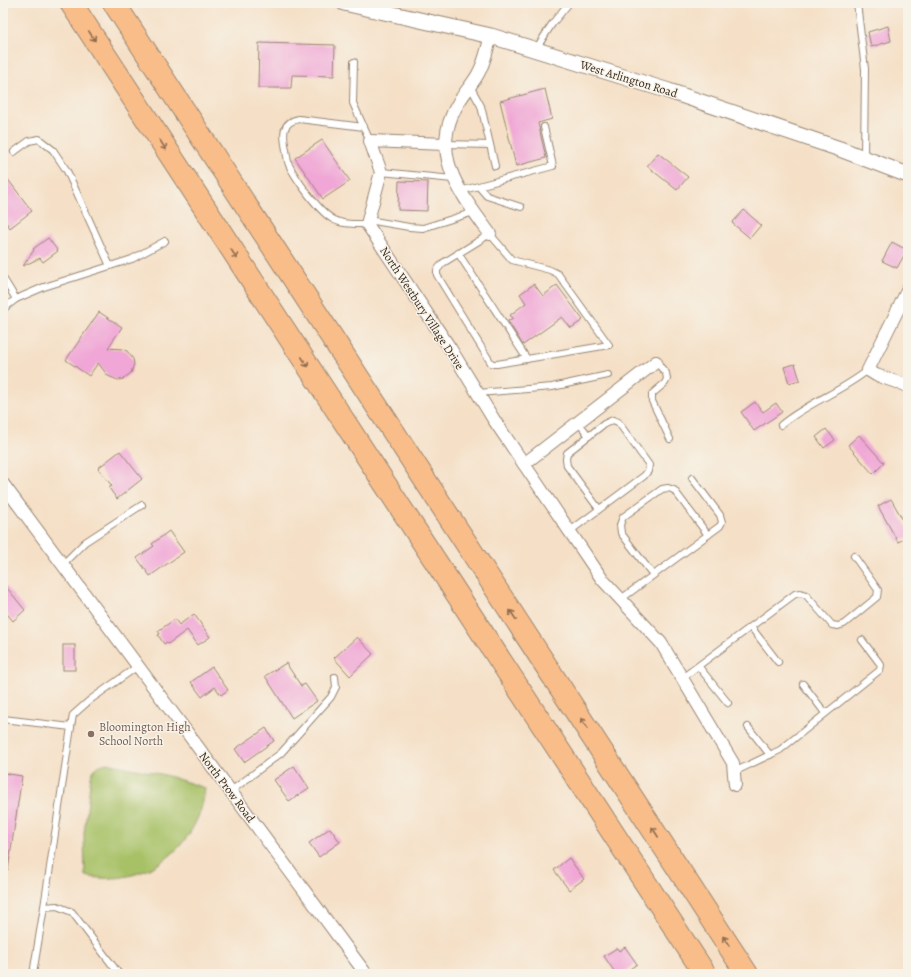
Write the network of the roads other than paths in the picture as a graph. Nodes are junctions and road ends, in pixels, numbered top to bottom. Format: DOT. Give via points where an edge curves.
graph roads {
  1 [pos="71,3"];
  2 [pos="114,3"];
  3 [pos="344,3"];
  4 [pos="569,3"];
  5 [pos="857,3"];
  6 [pos="491,36"];
  7 [pos="536,50"];
  8 [pos="354,62"];
  9 [pos="470,86"];
  10 [pos="364,127"];
  11 [pos="544,127"];
  12 [pos="370,141"];
  13 [pos="445,144"];
  14 [pos="490,145"];
  15 [pos="14,152"];
  16 [pos="864,158"];
  17 [pos="495,166"];
  18 [pos="381,172"];
  19 [pos="908,175"];
  20 [pos="453,179"];
  21 [pos="478,187"];
  22 [pos="460,191"];
  23 [pos="521,208"];
  24 [pos="474,212"];
  25 [pos="368,222"];
  26 [pos="490,234"];
  27 [pos="166,241"];
  28 [pos="458,253"];
  29 [pos="110,266"];
  30 [pos="3,278"];
  31 [pos="908,289"];
  32 [pos="16,300"];
  33 [pos="3,309"];
  34 [pos="527,359"];
  35 [pos="656,362"];
  36 [pos="868,370"];
  37 [pos="608,375"];
  38 [pos="908,387"];
  39 [pos="478,393"];
  40 [pos="578,422"];
  41 [pos="781,425"];
  42 [pos="589,436"];
  43 [pos="670,439"];
  44 [pos="524,464"];
  45 [pos="692,478"];
  46 [pos="3,484"];
  47 [pos="142,505"];
  48 [pos="599,509"];
  49 [pos="570,530"];
  50 [pos="708,535"];
  51 [pos="854,556"];
  52 [pos="63,564"];
  53 [pos="653,575"];
  54 [pos="621,599"];
  55 [pos="751,628"];
  56 [pos="862,640"];
  57 [pos="778,662"];
  58 [pos="138,666"];
  59 [pos="699,667"];
  60 [pos="335,677"];
  61 [pos="682,678"];
  62 [pos="802,684"];
  63 [pos="728,703"];
  64 [pos="825,713"];
  65 [pos="3,719"];
  66 [pos="71,727"];
  67 [pos="748,727"];
  68 [pos="770,755"];
  69 [pos="734,772"];
  70 [pos="735,785"];
  71 [pos="231,791"];
  72 [pos="44,907"];
  73 [pos="33,974"];
  74 [pos="118,974"];
  75 [pos="366,974"];
  76 [pos="705,974"];
  77 [pos="747,974"];
  1 -- 76 [label="highway, one-way"];
  77 -- 2 [label="highway, one-way"];
  3 -- 6 [label="street, West Arlington Road"];
  4 -- 7 [label="lane"];
  5 -- 16 [label="lane" via="865,69"];
  6 -- 7 [label="street, West Arlington Road"];
  6 -- 9 [label="street" via="483,63"];
  7 -- 16 [label="street, West Arlington Road" via="669,91"];
  8 -- 10 [label="lane" via="353,103"];
  9 -- 13 [label="street" via="450,120"];
  9 -- 14 [label="lane" via="481,106"];
  10 -- 12 [label="lane"];
  10 -- 25 [label="lane" via="299,119 289,122 283,136 289,164 322,212 331,219 343,223"];
  11 -- 21 [label="lane" via="553,166"];
  12 -- 13 [label="street"];
  12 -- 18 [label="street"];
  13 -- 14 [label="lane"];
  13 -- 20 [label="street"];
  14 -- 17 [label="lane"];
  15 -- 29 [label="lane" via="30,141 39,139 53,150 67,171"];
  16 -- 19 [label="street, West Arlington Road"];
  18 -- 20 [label="lane"];
  18 -- 25 [label="street"];
  20 -- 22 [label="street"];
  21 -- 22 [label="lane"];
  21 -- 23 [label="lane" via="487,196"];
  22 -- 24 [label="street"];
  24 -- 25 [label="lane" via="423,228"];
  24 -- 26 [label="street"];
  25 -- 39 [label="street, North Westbury Village Drive"];
  26 -- 28 [label="lane"];
  26 -- 34 [label="lane" via="512,260 558,274 609,345"];
  27 -- 29 [label="lane" via="132,259"];
  28 -- 34 [label="lane"];
  28 -- 34 [label="lane" via="443,263 437,270 437,275 490,362 497,364"];
  29 -- 32 [label="lane" via="44,287"];
  30 -- 32 [label="lane"];
  31 -- 36 [label="street"];
  32 -- 33 [label="lane"];
  35 -- 40 [label="street"];
  35 -- 43 [label="lane" via="667,379 652,394 652,401"];
  36 -- 38 [label="street"];
  36 -- 41 [label="lane" via="855,381 812,404"];
  37 -- 39 [label="lane" via="552,387"];
  39 -- 44 [label="street, North Westbury Village Drive"];
  40 -- 42 [label="lane"];
  40 -- 44 [label="street"];
  42 -- 48 [label="lane" via="567,453 566,459 567,466"];
  42 -- 48 [label="lane" via="604,424 613,420 618,422 649,465 644,476"];
  44 -- 49 [label="street, North Westbury Village Drive"];
  45 -- 50 [label="lane" via="720,515 722,522"];
  46 -- 52 [label="street, North Prow Road"];
  47 -- 52 [label="lane" via="85,542"];
  48 -- 49 [label="lane"];
  49 -- 54 [label="street, North Westbury Village Drive" via="602,579"];
  50 -- 53 [label="lane"];
  50 -- 53 [label="lane" via="674,490 668,488 662,489 623,517 621,533"];
  51 -- 55 [label="lane" via="878,593 877,597 844,624 832,625 806,595 800,593 795,594"];
  52 -- 58 [label="street, North Prow Road"];
  53 -- 54 [label="lane"];
  54 -- 61 [label="street, North Westbury Village Drive" via="661,643"];
  55 -- 57 [label="lane"];
  55 -- 59 [label="lane"];
  56 -- 64 [label="lane" via="881,665 880,670"];
  58 -- 66 [label="lane" via="73,715"];
  58 -- 71 [label="street, North Prow Road"];
  59 -- 61 [label="lane"];
  59 -- 63 [label="lane"];
  60 -- 71 [label="lane" via="336,687 331,697 281,753"];
  61 -- 69 [label="street, North Westbury Village Drive" via="733,763"];
  62 -- 64 [label="lane"];
  64 -- 68 [label="lane" via="780,750"];
  65 -- 66 [label="lane"];
  66 -- 72 [label="lane"];
  67 -- 68 [label="lane"];
  68 -- 69 [label="lane"];
  69 -- 70 [label="street, North Westbury Village Drive"];
  71 -- 75 [label="street, North Prow Road"];
  72 -- 73 [label="lane"];
  72 -- 74 [label="lane" via="57,906 72,912"];
}
